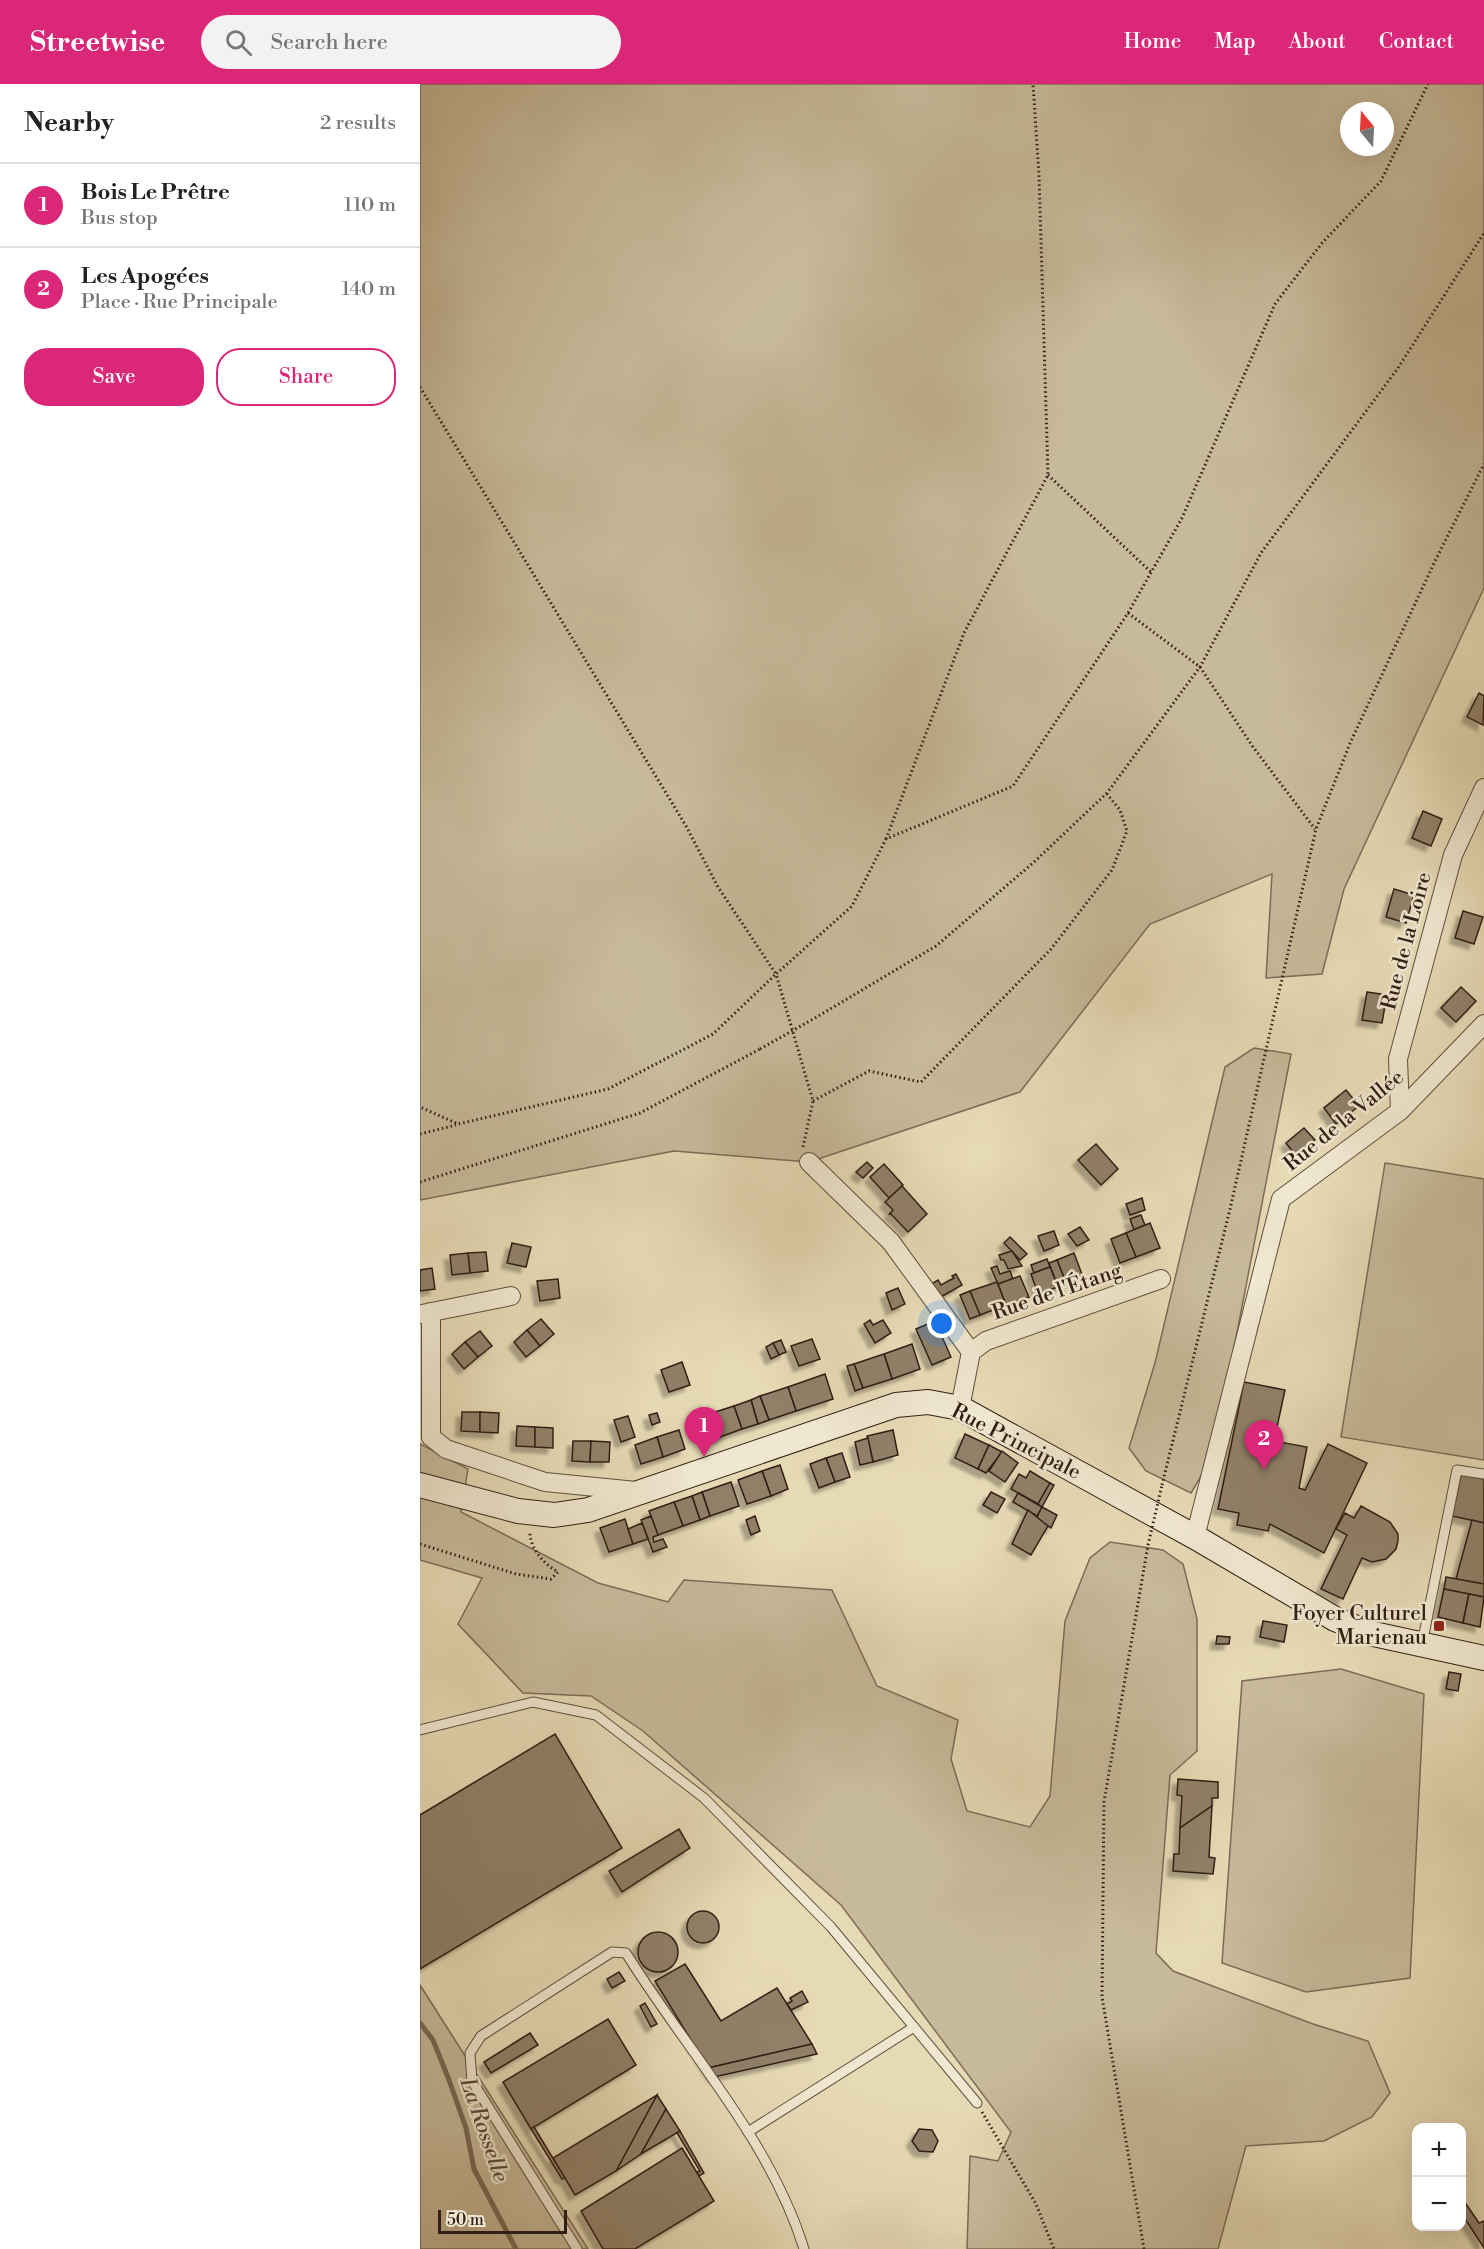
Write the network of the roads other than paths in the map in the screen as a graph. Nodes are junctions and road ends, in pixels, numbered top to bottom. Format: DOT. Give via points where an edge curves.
graph roads {
  1 [pos="1484,789"];
  2 [pos="1484,1024"];
  3 [pos="1400,1111"];
  4 [pos="809,1162"];
  5 [pos="1161,1279"];
  6 [pos="511,1296"];
  7 [pos="426,1313"];
  8 [pos="971,1352"];
  9 [pos="960,1408"];
  10 [pos="1484,1474"];
  11 [pos="420,1485"];
  12 [pos="641,1491"];
  13 [pos="1195,1537"];
  14 [pos="1422,1644"];
  15 [pos="1484,1658"];
  16 [pos="420,1730"];
  17 [pos="914,2027"];
  18 [pos="977,2103"];
  19 [pos="748,2132"];
  20 [pos="577,2249"];
  21 [pos="804,2249"];
  1 -- 3 [label="street, Rue de la Loire" via="1453,855 1398,1059"];
  2 -- 3 [label="street, Rue de la Vallée"];
  3 -- 13 [label="street, Rue de la Vallée" via="1281,1199"];
  4 -- 8 [label="street" via="891,1242"];
  5 -- 8 [label="street, Rue de l'Étang" via="986,1341"];
  6 -- 7 [label="street"];
  7 -- 12 [label="street" via="431,1437 446,1449 545,1482"];
  8 -- 9 [label="street"];
  9 -- 12 [label="main road, Rue Principale" via="928,1402 896,1405"];
  9 -- 13 [label="main road, Rue Principale"];
  10 -- 14 [label="lane" via="1457,1470"];
  11 -- 12 [label="main road, Rue Principale" via="554,1515 588,1510"];
  13 -- 14 [label="main road, Rue Principale" via="1335,1619 1369,1633"];
  14 -- 15 [label="main road, Rue Principale"];
  16 -- 17 [label="lane" via="533,1702 596,1715 704,1798 831,1928"];
  17 -- 18 [label="lane"];
  17 -- 19 [label="lane"];
  19 -- 20 [label="lane" via="626,1953 612,1952 481,2036 470,2053 472,2081"];
  19 -- 21 [label="lane" via="793,2214"];
}
